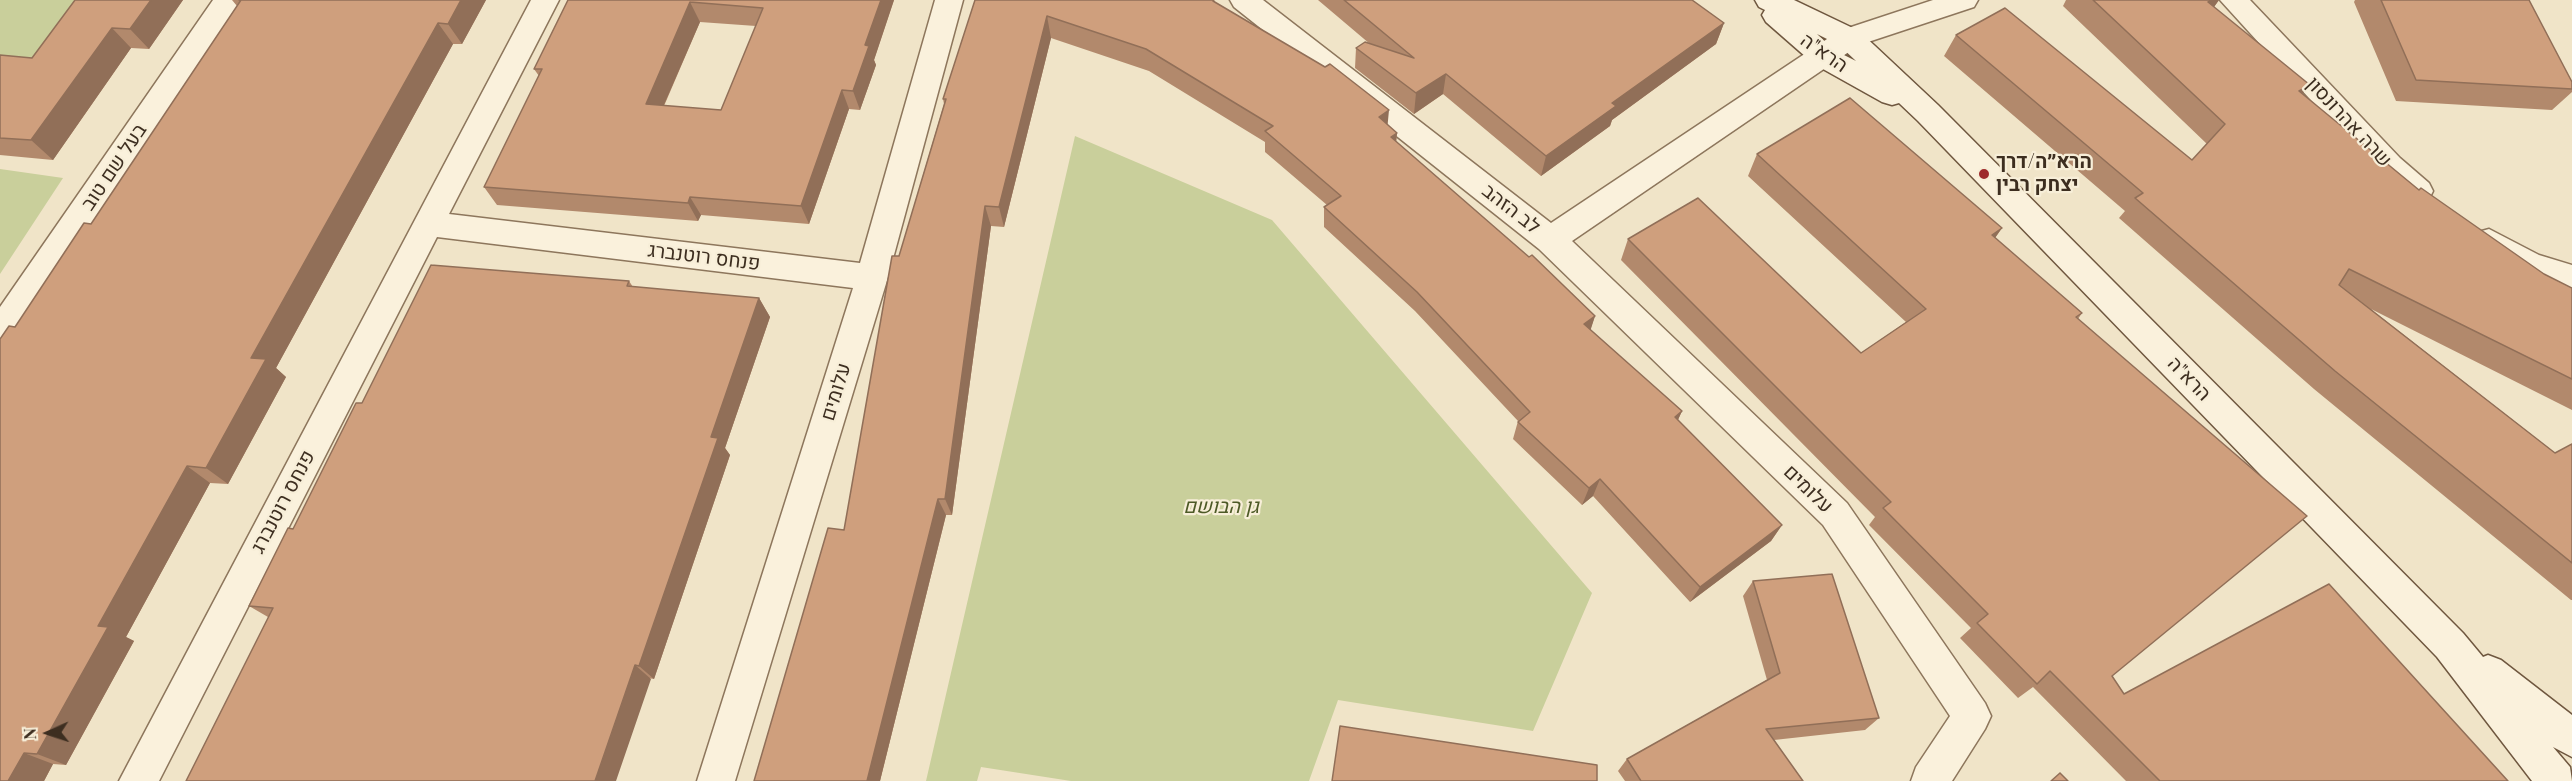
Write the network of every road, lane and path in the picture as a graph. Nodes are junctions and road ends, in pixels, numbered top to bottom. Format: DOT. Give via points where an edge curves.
graph roads {
  1 [pos="228,0"];
  2 [pos="545,0"];
  3 [pos="949,0"];
  4 [pos="1244,0"];
  5 [pos="1759,0"];
  6 [pos="1769,0"];
  7 [pos="1964,0"];
  8 [pos="2234,0"];
  9 [pos="1849,38"];
  10 [pos="1824,57"];
  11 [pos="1928,113"];
  12 [pos="428,224"];
  13 [pos="1550,240"];
  14 [pos="872,277"];
  15 [pos="2572,278"];
  16 [pos="0,333"];
  17 [pos="2450,645"];
  18 [pos="2572,738"];
  19 [pos="138,781"];
  20 [pos="716,781"];
  21 [pos="1930,781"];
  22 [pos="2556,781"];
  1 -- 16 [label="street, בעל שם טוב"];
  2 -- 12 [label="street, פנחס רוטנברג"];
  3 -- 14 [label="street, עלומים"];
  4 -- 13 [label="street, לב הזהב"];
  5 -- 10 [label="street, הרא\"ה"];
  6 -- 9 [label="street, הרא\"ה"];
  7 -- 9 [label="street"];
  8 -- 15 [label="street, שרה אהרונסון" via="2389,166 2452,218 2529,264"];
  9 -- 10 [label="street, לב הזהב"];
  9 -- 11 [label="street, הרא\"ה"];
  10 -- 11 [label="street, הרא\"ה"];
  10 -- 13 [label="street, לב הזהב"];
  11 -- 17 [label="street, הרא\"ה"];
  12 -- 14 [label="street, פנחס רוטנברג"];
  12 -- 19 [label="street, פנחס רוטנברג"];
  13 -- 21 [label="street, עלומים" via="1834,514 1972,716"];
  14 -- 20 [label="street, עלומים"];
  17 -- 18 [label="street, הרא\"ה"];
  17 -- 22 [label="street, הרא\"ה"];
}
